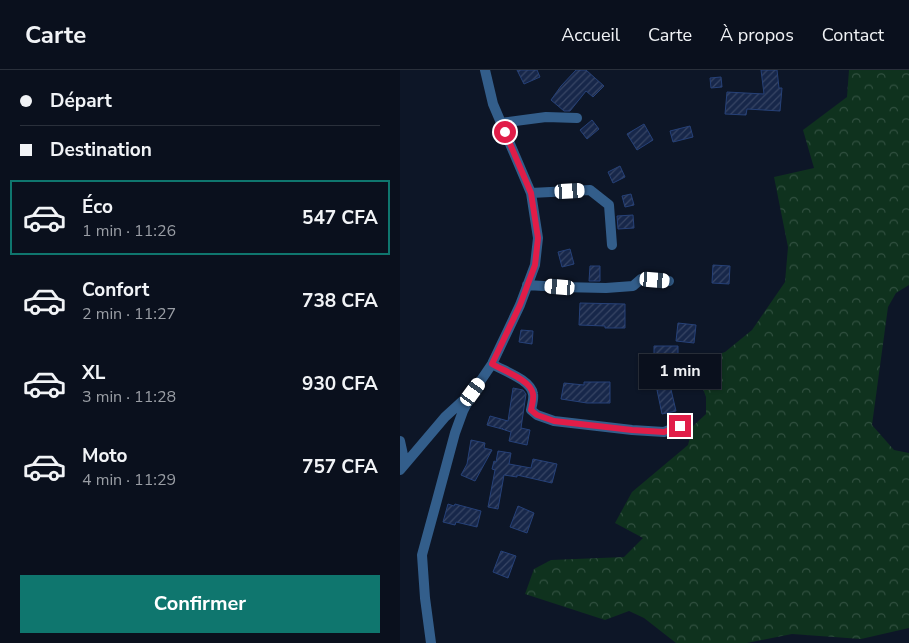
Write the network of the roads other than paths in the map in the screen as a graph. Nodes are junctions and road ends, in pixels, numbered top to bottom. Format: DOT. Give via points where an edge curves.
graph roads {
  1 [pos="485,70"];
  2 [pos="577,118"];
  3 [pos="501,123"];
  4 [pos="531,193"];
  5 [pos="612,245"];
  6 [pos="669,281"];
  7 [pos="527,285"];
  8 [pos="492,364"];
  9 [pos="473,392"];
  10 [pos="680,426"];
  11 [pos="400,441"];
  12 [pos="403,467"];
  13 [pos="431,643"];
  1 -- 3 [label="street"];
  2 -- 3 [label="street"];
  3 -- 4 [label="street"];
  4 -- 5 [label="street" via="590,190 609,205"];
  4 -- 7 [label="street" via="538,238 535,265"];
  6 -- 7 [label="street" via="641,279 633,286 606,288"];
  7 -- 8 [label="street"];
  8 -- 9 [label="street"];
  8 -- 10 [label="street" via="530,386 534,395 531,410 554,421 664,432"];
  9 -- 12 [label="street" via="445,417"];
  9 -- 13 [label="street" via="455,433 422,555"];
  11 -- 12 [label="street"];
}
